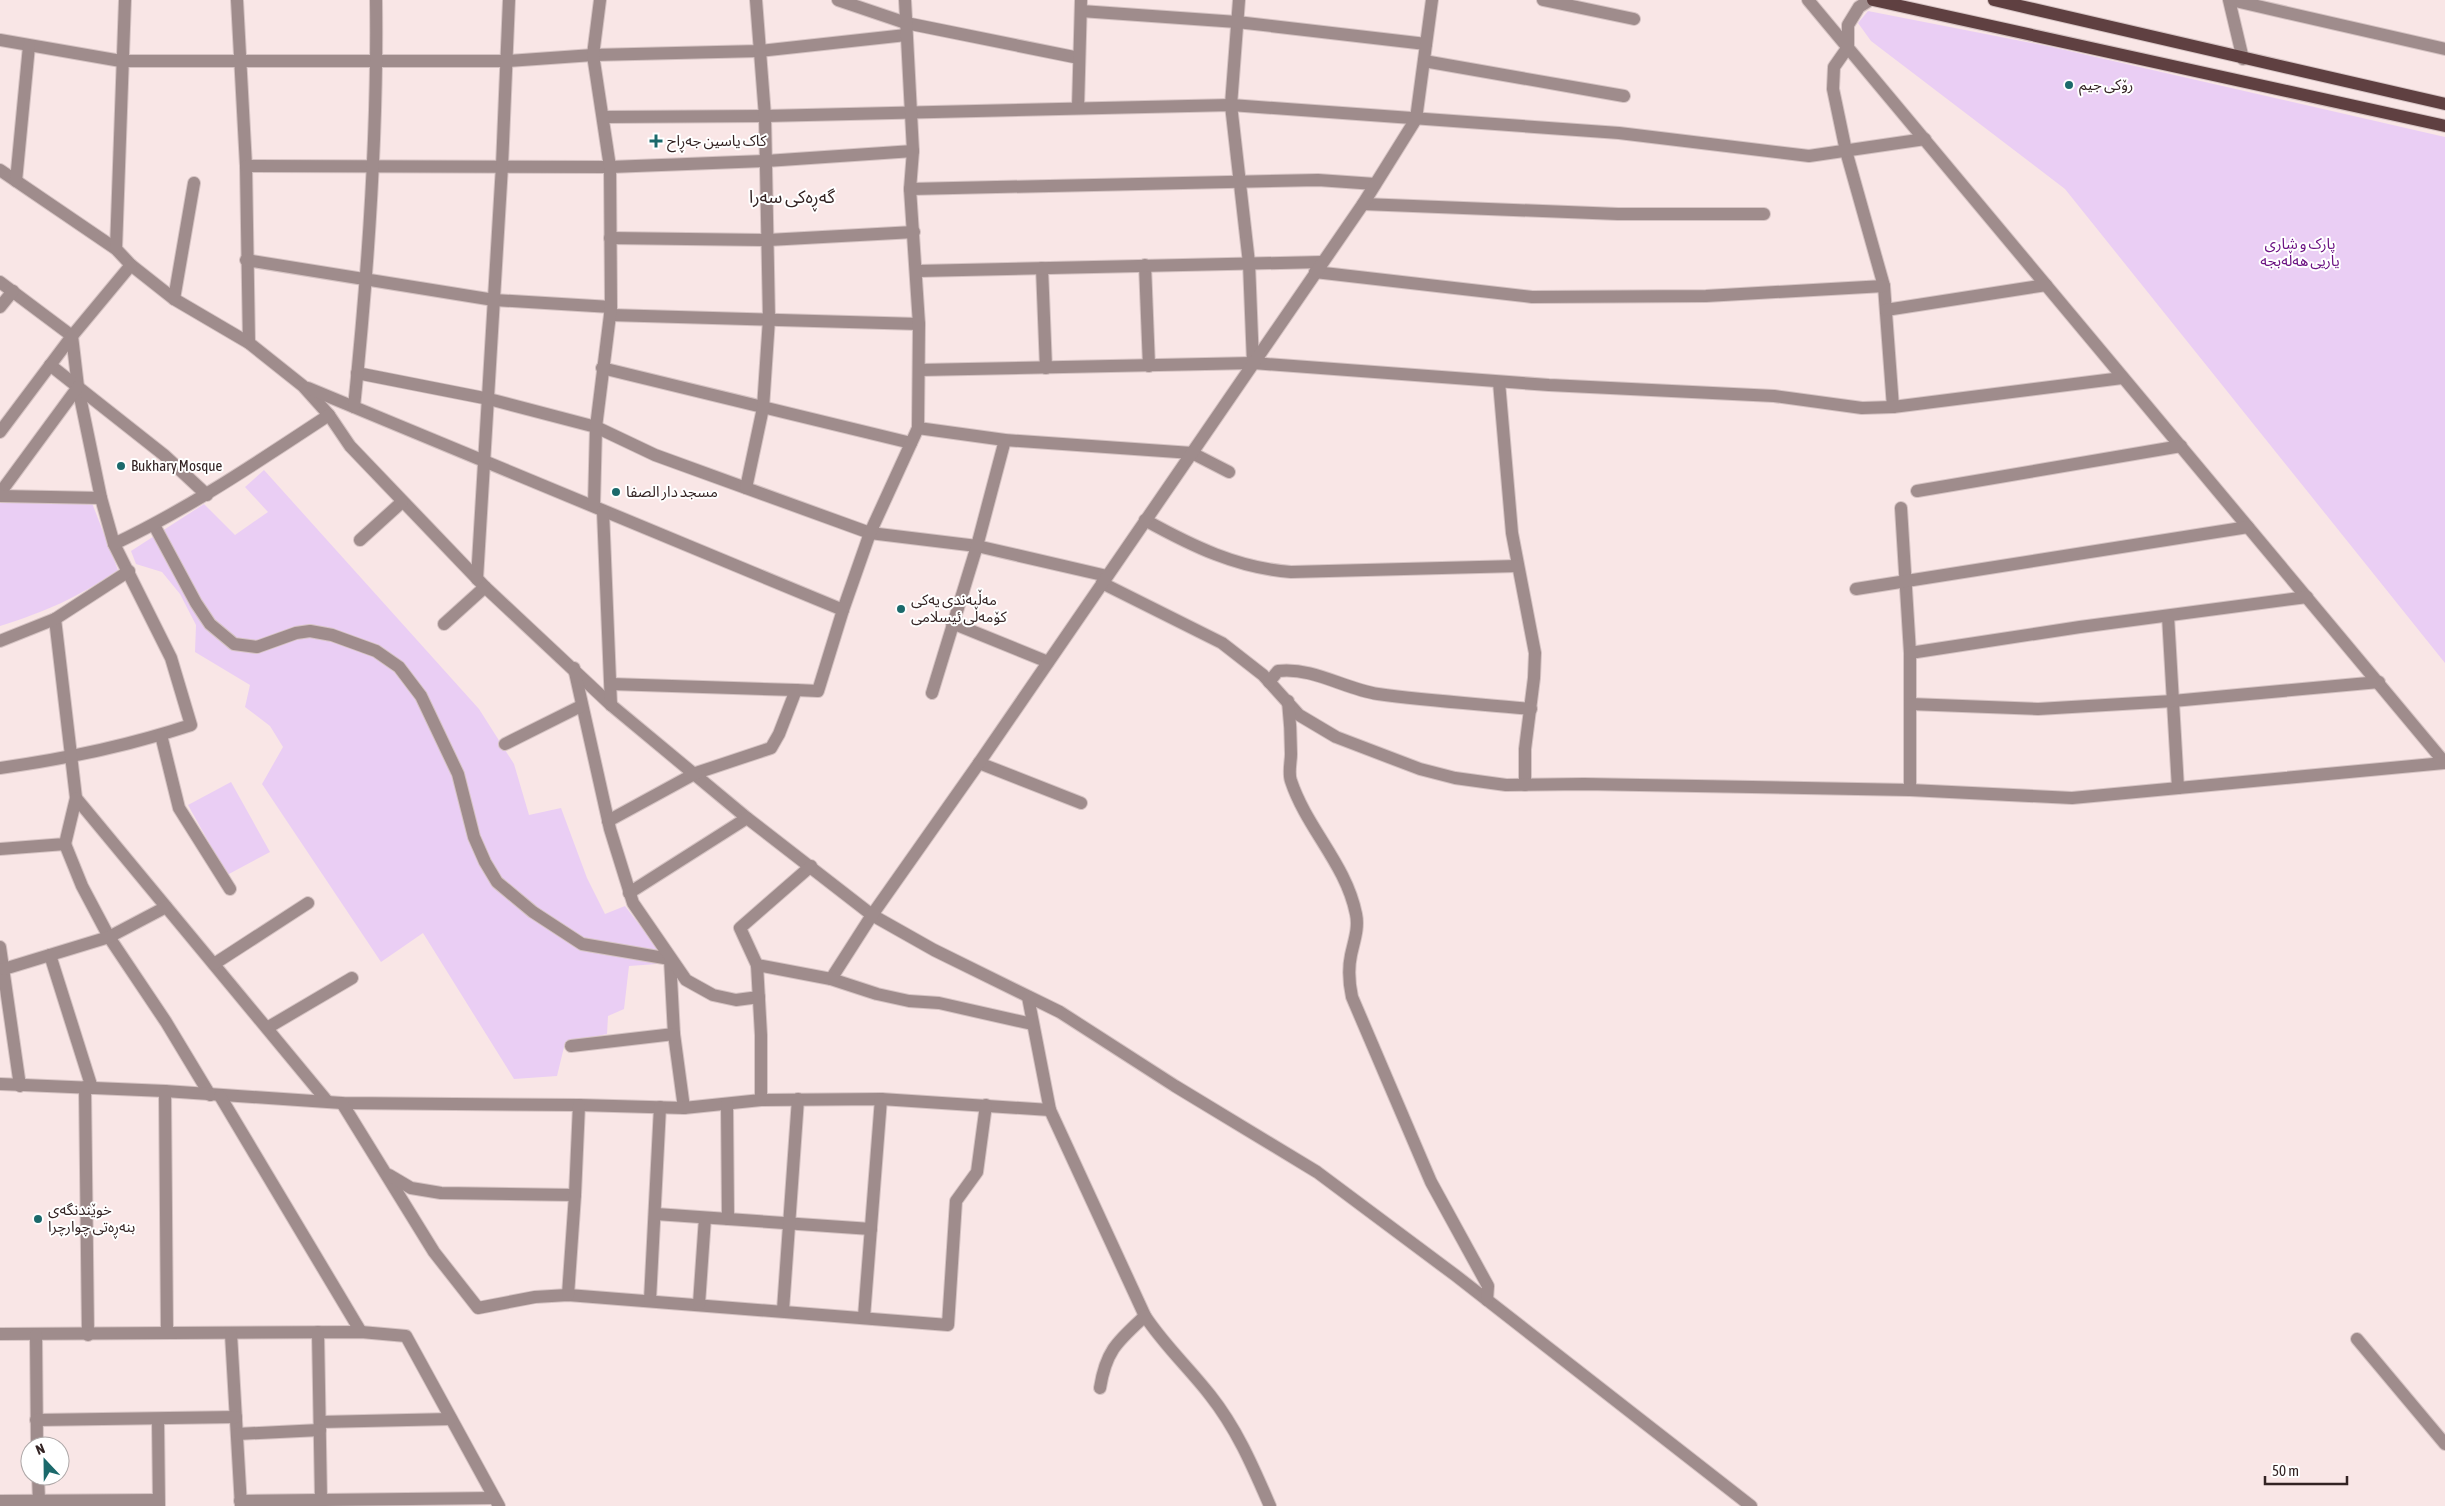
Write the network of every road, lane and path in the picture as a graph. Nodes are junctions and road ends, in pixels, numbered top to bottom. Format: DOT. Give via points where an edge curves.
graph roads {
  1 [pos="125,0"];
  2 [pos="237,0"];
  3 [pos="376,0"];
  4 [pos="508,0"];
  5 [pos="600,0"];
  6 [pos="756,0"];
  7 [pos="838,0"];
  8 [pos="905,0"];
  9 [pos="1239,0"];
  10 [pos="1432,0"];
  11 [pos="1543,0"];
  12 [pos="1808,0"];
  13 [pos="1871,0"];
  14 [pos="1994,0"];
  15 [pos="2230,0"];
  16 [pos="1081,5"];
  17 [pos="1634,19"];
  18 [pos="1238,22"];
  19 [pos="906,29"];
  20 [pos="0,40"];
  21 [pos="1426,44"];
  22 [pos="29,46"];
  23 [pos="1848,47"];
  24 [pos="2445,50"];
  25 [pos="758,51"];
  26 [pos="593,55"];
  27 [pos="1079,58"];
  28 [pos="2243,59"];
  29 [pos="121,61"];
  30 [pos="239,61"];
  31 [pos="377,61"];
  32 [pos="507,61"];
  33 [pos="1424,61"];
  34 [pos="2240,82"];
  35 [pos="1624,96"];
  36 [pos="2445,104"];
  37 [pos="1231,105"];
  38 [pos="1078,108"];
  39 [pos="911,111"];
  40 [pos="765,116"];
  41 [pos="603,117"];
  42 [pos="1416,119"];
  43 [pos="2445,126"];
  44 [pos="1925,139"];
  45 [pos="913,150"];
  46 [pos="1846,151"];
  47 [pos="766,161"];
  48 [pos="246,166"];
  49 [pos="502,166"];
  50 [pos="374,167"];
  51 [pos="610,167"];
  52 [pos="0,170"];
  53 [pos="16,181"];
  54 [pos="1240,182"];
  55 [pos="194,183"];
  56 [pos="1375,184"];
  57 [pos="910,189"];
  58 [pos="1363,204"];
  59 [pos="1764,214"];
  60 [pos="914,232"];
  61 [pos="610,238"];
  62 [pos="768,240"];
  63 [pos="116,249"];
  64 [pos="246,260"];
  65 [pos="1249,263"];
  66 [pos="131,265"];
  67 [pos="1145,265"];
  68 [pos="1319,267"];
  69 [pos="1042,268"];
  70 [pos="917,271"];
  71 [pos="367,280"];
  72 [pos="0,282"];
  73 [pos="2046,285"];
  74 [pos="1884,286"];
  75 [pos="13,291"];
  76 [pos="174,299"];
  77 [pos="494,300"];
  78 [pos="0,307"];
  79 [pos="1886,310"];
  80 [pos="611,311"];
  81 [pos="769,319"];
  82 [pos="919,324"];
  83 [pos="72,336"];
  84 [pos="249,343"];
  85 [pos="1252,363"];
  86 [pos="50,365"];
  87 [pos="1149,366"];
  88 [pos="602,368"];
  89 [pos="1046,368"];
  90 [pos="919,370"];
  91 [pos="357,373"];
  92 [pos="2122,378"];
  93 [pos="1499,382"];
  94 [pos="303,386"];
  95 [pos="78,387"];
  96 [pos="489,399"];
  97 [pos="354,407"];
  98 [pos="1893,407"];
  99 [pos="763,408"];
  100 [pos="329,415"];
  101 [pos="596,427"];
  102 [pos="918,428"];
  103 [pos="0,432"];
  104 [pos="1005,440"];
  105 [pos="911,443"];
  106 [pos="2181,446"];
  107 [pos="1192,452"];
  108 [pos="485,463"];
  109 [pos="1229,472"];
  110 [pos="746,488"];
  111 [pos="1917,491"];
  112 [pos="0,495"];
  113 [pos="207,495"];
  114 [pos="101,498"];
  115 [pos="402,502"];
  116 [pos="1901,508"];
  117 [pos="598,509"];
  118 [pos="1145,520"];
  119 [pos="154,525"];
  120 [pos="2248,526"];
  121 [pos="870,533"];
  122 [pos="360,540"];
  123 [pos="114,544"];
  124 [pos="977,546"];
  125 [pos="1517,566"];
  126 [pos="129,571"];
  127 [pos="1105,580"];
  128 [pos="1908,581"];
  129 [pos="481,583"];
  130 [pos="1856,589"];
  131 [pos="2307,597"];
  132 [pos="843,610"];
  133 [pos="2168,616"];
  134 [pos="55,619"];
  135 [pos="952,623"];
  136 [pos="444,624"];
  137 [pos="0,641"];
  138 [pos="1910,653"];
  139 [pos="1048,662"];
  140 [pos="574,668"];
  141 [pos="1269,682"];
  142 [pos="2379,682"];
  143 [pos="611,684"];
  144 [pos="796,690"];
  145 [pos="932,692"];
  146 [pos="1288,701"];
  147 [pos="2173,701"];
  148 [pos="1910,704"];
  149 [pos="611,705"];
  150 [pos="581,706"];
  151 [pos="1531,710"];
  152 [pos="160,735"];
  153 [pos="505,744"];
  154 [pos="71,758"];
  155 [pos="979,762"];
  156 [pos="2445,763"];
  157 [pos="0,768"];
  158 [pos="696,773"];
  159 [pos="1525,785"];
  160 [pos="2178,788"];
  161 [pos="1910,790"];
  162 [pos="76,798"];
  163 [pos="1081,803"];
  164 [pos="747,818"];
  165 [pos="608,820"];
  166 [pos="65,844"];
  167 [pos="0,849"];
  168 [pos="811,866"];
  169 [pos="230,889"];
  170 [pos="629,893"];
  171 [pos="308,903"];
  172 [pos="166,907"];
  173 [pos="872,914"];
  174 [pos="109,937"];
  175 [pos="0,947"];
  176 [pos="50,955"];
  177 [pos="670,959"];
  178 [pos="214,964"];
  179 [pos="757,965"];
  180 [pos="4,969"];
  181 [pos="352,978"];
  182 [pos="831,979"];
  183 [pos="759,997"];
  184 [pos="1028,997"];
  185 [pos="1032,1024"];
  186 [pos="267,1028"];
  187 [pos="674,1034"];
  188 [pos="571,1046"];
  189 [pos="0,1084"];
  190 [pos="20,1086"];
  191 [pos="88,1087"];
  192 [pos="165,1091"];
  193 [pos="215,1096"];
  194 [pos="881,1098"];
  195 [pos="798,1099"];
  196 [pos="760,1100"];
  197 [pos="327,1101"];
  198 [pos="342,1103"];
  199 [pos="727,1104"];
  200 [pos="579,1105"];
  201 [pos="986,1105"];
  202 [pos="660,1107"];
  203 [pos="684,1108"];
  204 [pos="1050,1110"];
  205 [pos="387,1174"];
  206 [pos="576,1196"];
  207 [pos="656,1214"];
  208 [pos="705,1218"];
  209 [pos="728,1220"];
  210 [pos="789,1224"];
  211 [pos="871,1229"];
  212 [pos="568,1295"];
  213 [pos="650,1300"];
  214 [pos="1487,1300"];
  215 [pos="699,1304"];
  216 [pos="783,1310"];
  217 [pos="1145,1316"];
  218 [pos="864,1317"];
  219 [pos="318,1332"];
  220 [pos="361,1332"];
  221 [pos="167,1333"];
  222 [pos="0,1334"];
  223 [pos="232,1334"];
  224 [pos="36,1335"];
  225 [pos="88,1335"];
  226 [pos="2358,1339"];
  227 [pos="1100,1388"];
  228 [pos="236,1417"];
  229 [pos="158,1419"];
  230 [pos="451,1419"];
  231 [pos="36,1420"];
  232 [pos="320,1426"];
  233 [pos="237,1434"];
  234 [pos="37,1436"];
  235 [pos="2445,1444"];
  236 [pos="38,1486"];
  237 [pos="39,1500"];
  238 [pos="321,1500"];
  239 [pos="0,1501"];
  240 [pos="496,1502"];
  241 [pos="158,1503"];
  242 [pos="401,1503"];
  243 [pos="240,1504"];
  244 [pos="1270,1506"];
  245 [pos="1751,1506"];
  1 -- 29 [label="street"];
  2 -- 30 [label="street"];
  3 -- 31 [label="street"];
  4 -- 32 [label="street"];
  5 -- 26 [label="street"];
  6 -- 25 [label="street"];
  7 -- 19 [label="street"];
  8 -- 19 [label="street"];
  9 -- 18 [label="street"];
  10 -- 21 [label="street"];
  11 -- 17 [label="street"];
  12 -- 23 [label="street"];
  13 -- 23 [label="street" via="1853,14 1846,33"];
  13 -- 34 [label="main road"];
  14 -- 28 [label="main road"];
  15 -- 24 [label="street"];
  15 -- 28 [label="street"];
  16 -- 18 [label="street"];
  16 -- 27 [label="street"];
  18 -- 21 [label="street"];
  18 -- 37 [label="street"];
  19 -- 25 [label="street"];
  19 -- 27 [label="street"];
  19 -- 39 [label="street"];
  20 -- 22 [label="street"];
  21 -- 33 [label="street"];
  22 -- 29 [label="street"];
  22 -- 53 [label="street"];
  23 -- 44 [label="street"];
  23 -- 46 [label="street" via="1834,67 1833,89"];
  25 -- 26 [label="street"];
  25 -- 40 [label="street"];
  26 -- 32 [label="street"];
  26 -- 41 [label="street"];
  27 -- 38 [label="street"];
  28 -- 34 [label="main road"];
  28 -- 36 [label="main road"];
  29 -- 30 [label="street"];
  29 -- 63 [label="street"];
  30 -- 31 [label="street"];
  30 -- 48 [label="street"];
  31 -- 32 [label="street"];
  31 -- 50 [label="street"];
  32 -- 49 [label="street"];
  33 -- 35 [label="street"];
  33 -- 42 [label="street"];
  34 -- 43 [label="main road"];
  37 -- 38 [label="street"];
  37 -- 42 [label="street"];
  37 -- 54 [label="street"];
  38 -- 39 [label="street"];
  39 -- 40 [label="street"];
  39 -- 45 [label="street"];
  40 -- 41 [label="street"];
  40 -- 47 [label="street"];
  41 -- 51 [label="street"];
  42 -- 46 [label="street" via="1619,133 1809,156"];
  42 -- 56 [label="street"];
  44 -- 46 [label="street"];
  44 -- 73 [label="street"];
  45 -- 47 [label="street"];
  45 -- 57 [label="street"];
  46 -- 74 [label="street"];
  47 -- 51 [label="street"];
  47 -- 62 [label="street"];
  48 -- 50 [label="street"];
  48 -- 64 [label="street"];
  49 -- 50 [label="street"];
  49 -- 51 [label="street"];
  49 -- 77 [label="street"];
  50 -- 71 [label="street"];
  51 -- 61 [label="street"];
  52 -- 53 [label="street"];
  53 -- 63 [label="street"];
  54 -- 56 [label="street" via="1318,180"];
  54 -- 57 [label="street"];
  54 -- 65 [label="street"];
  55 -- 76 [label="street"];
  56 -- 58 [label="street"];
  57 -- 60 [label="street"];
  58 -- 59 [label="street" via="1618,214"];
  58 -- 68 [label="street"];
  60 -- 62 [label="street"];
  60 -- 70 [label="street"];
  61 -- 62 [label="street"];
  61 -- 80 [label="street"];
  62 -- 81 [label="street"];
  63 -- 66 [label="street"];
  64 -- 71 [label="street"];
  64 -- 84 [label="street"];
  65 -- 67 [label="street"];
  65 -- 68 [label="street"];
  65 -- 85 [label="street"];
  66 -- 76 [label="street"];
  66 -- 83 [label="street"];
  67 -- 69 [label="street"];
  67 -- 87 [label="street"];
  68 -- 74 [label="street" via="1532,297 1706,296"];
  68 -- 85 [label="street"];
  69 -- 70 [label="street"];
  69 -- 89 [label="street"];
  70 -- 82 [label="street"];
  71 -- 77 [label="street"];
  71 -- 91 [label="street"];
  72 -- 75 [label="street"];
  73 -- 79 [label="street"];
  73 -- 92 [label="street"];
  74 -- 79 [label="street"];
  75 -- 78 [label="street"];
  75 -- 83 [label="street"];
  76 -- 84 [label="street"];
  77 -- 80 [label="street"];
  77 -- 96 [label="street"];
  79 -- 98 [label="street"];
  80 -- 81 [label="street"];
  80 -- 88 [label="street"];
  81 -- 82 [label="street"];
  81 -- 99 [label="street"];
  82 -- 90 [label="street"];
  83 -- 86 [label="street"];
  83 -- 95 [label="street"];
  84 -- 94 [label="street"];
  85 -- 87 [label="street"];
  85 -- 93 [label="street"];
  85 -- 107 [label="street"];
  86 -- 95 [label="street"];
  86 -- 103 [label="street"];
  87 -- 89 [label="street"];
  88 -- 99 [label="street"];
  88 -- 101 [label="street"];
  89 -- 90 [label="street"];
  90 -- 102 [label="street"];
  91 -- 96 [label="street"];
  91 -- 97 [label="street"];
  92 -- 98 [label="street"];
  92 -- 106 [label="street"];
  93 -- 98 [label="street" via="1774,396 1862,408"];
  93 -- 125 [label="street"];
  94 -- 97 [label="street"];
  94 -- 100 [label="street"];
  95 -- 112 [label="street"];
  95 -- 113 [label="street" via="164,455"];
  95 -- 114 [label="street"];
  96 -- 101 [label="street"];
  96 -- 108 [label="street"];
  97 -- 108 [label="street"];
  99 -- 105 [label="street"];
  99 -- 110 [label="street"];
  100 -- 113 [label="street"];
  100 -- 115 [label="street" via="350,446"];
  101 -- 110 [label="street" via="655,455"];
  101 -- 117 [label="street"];
  102 -- 104 [label="street"];
  102 -- 105 [label="street"];
  104 -- 107 [label="street"];
  104 -- 124 [label="street"];
  105 -- 121 [label="street"];
  106 -- 111 [label="street"];
  106 -- 120 [label="street"];
  107 -- 109 [label="street"];
  107 -- 118 [label="street"];
  108 -- 117 [label="street"];
  108 -- 129 [label="street"];
  110 -- 121 [label="street"];
  112 -- 114 [label="street"];
  113 -- 119 [label="street"];
  114 -- 123 [label="street"];
  115 -- 122 [label="street"];
  115 -- 129 [label="street"];
  116 -- 128 [label="street"];
  117 -- 132 [label="street"];
  117 -- 143 [label="street"];
  118 -- 125 [label="street" via="1208,552 1246,566 1272,570"];
  118 -- 127 [label="street"];
  119 -- 123 [label="street"];
  119 -- 177 [label="street" via="210,624 234,644 257,647 296,633 332,635 376,651 400,667 422,696 458,774 474,837 497,882 533,912 582,944"];
  120 -- 128 [label="street"];
  120 -- 131 [label="street"];
  121 -- 124 [label="street"];
  121 -- 132 [label="street"];
  123 -- 126 [label="street"];
  124 -- 127 [label="street"];
  124 -- 135 [label="street"];
  125 -- 151 [label="street" via="1535,653"];
  126 -- 134 [label="street"];
  126 -- 152 [label="street" via="171,658 191,725"];
  127 -- 139 [label="street"];
  127 -- 141 [label="street" via="1222,643"];
  128 -- 130 [label="street"];
  128 -- 138 [label="street"];
  129 -- 136 [label="street"];
  129 -- 140 [label="street"];
  131 -- 133 [label="street"];
  131 -- 142 [label="street"];
  132 -- 144 [label="street" via="818,691"];
  133 -- 138 [label="street"];
  133 -- 147 [label="street"];
  134 -- 137 [label="street"];
  134 -- 154 [label="street"];
  135 -- 139 [label="street"];
  135 -- 145 [label="street"];
  138 -- 148 [label="street"];
  139 -- 155 [label="street"];
  140 -- 149 [label="street"];
  140 -- 150 [label="street"];
  141 -- 146 [label="street"];
  141 -- 151 [label="street" via="1278,671 1293,670 1376,693"];
  142 -- 147 [label="street"];
  142 -- 156 [label="street"];
  143 -- 144 [label="street"];
  143 -- 149 [label="street"];
  144 -- 158 [label="street" via="771,748"];
  146 -- 159 [label="street" via="1299,715 1336,737 1420,770 1455,778"];
  146 -- 214 [label="street" via="1290,779 1315,832 1336,861 1357,916 1348,979 1352,997 1431,1182 1488,1286"];
  147 -- 148 [label="street" via="2038,709"];
  147 -- 160 [label="street"];
  148 -- 161 [label="street"];
  149 -- 158 [label="street"];
  150 -- 153 [label="street"];
  150 -- 165 [label="street"];
  151 -- 159 [label="street" via="1525,749"];
  152 -- 154 [label="street"];
  152 -- 169 [label="street" via="179,808"];
  154 -- 157 [label="street"];
  154 -- 162 [label="street"];
  155 -- 163 [label="street"];
  155 -- 173 [label="street"];
  156 -- 160 [label="street"];
  158 -- 164 [label="street"];
  158 -- 165 [label="street"];
  159 -- 161 [label="street"];
  160 -- 161 [label="street" via="2072,798"];
  162 -- 166 [label="street"];
  162 -- 172 [label="street"];
  164 -- 168 [label="street"];
  164 -- 170 [label="street"];
  165 -- 170 [label="street"];
  166 -- 167 [label="street"];
  166 -- 174 [label="street" via="82,886"];
  168 -- 173 [label="street"];
  168 -- 179 [label="street" via="740,928"];
  170 -- 177 [label="street"];
  171 -- 178 [label="street"];
  172 -- 174 [label="street"];
  172 -- 178 [label="street"];
  173 -- 182 [label="street"];
  173 -- 184 [label="street" via="934,950"];
  174 -- 176 [label="street"];
  174 -- 193 [label="street"];
  175 -- 180 [label="street"];
  176 -- 180 [label="street"];
  176 -- 191 [label="street"];
  177 -- 183 [label="street" via="686,980 713,995 736,1000"];
  177 -- 187 [label="street"];
  178 -- 186 [label="street"];
  179 -- 182 [label="street"];
  179 -- 183 [label="street"];
  180 -- 190 [label="street"];
  181 -- 186 [label="street"];
  182 -- 185 [label="street" via="893,998 938,1003"];
  183 -- 196 [label="street"];
  184 -- 185 [label="street"];
  184 -- 214 [label="street" via="1060,1012 1317,1172"];
  185 -- 204 [label="street"];
  186 -- 197 [label="street"];
  187 -- 188 [label="street"];
  187 -- 203 [label="street"];
  189 -- 190 [label="street"];
  190 -- 191 [label="street"];
  191 -- 192 [label="street"];
  191 -- 225 [label="street"];
  192 -- 193 [label="street"];
  192 -- 221 [label="street"];
  193 -- 197 [label="street"];
  193 -- 220 [label="street"];
  194 -- 195 [label="street"];
  194 -- 201 [label="street"];
  194 -- 211 [label="street"];
  195 -- 196 [label="street"];
  195 -- 210 [label="street"];
  196 -- 199 [label="street"];
  197 -- 198 [label="street"];
  198 -- 200 [label="street"];
  198 -- 205 [label="street"];
  199 -- 203 [label="street"];
  199 -- 209 [label="street"];
  200 -- 202 [label="street"];
  200 -- 206 [label="street"];
  201 -- 204 [label="street"];
  201 -- 218 [label="street" via="976,1172 956,1201 948,1325"];
  202 -- 203 [label="street"];
  202 -- 207 [label="street"];
  204 -- 217 [label="street"];
  205 -- 206 [label="street" via="411,1188 441,1193"];
  205 -- 212 [label="street" via="434,1252 478,1308 535,1297"];
  206 -- 212 [label="street"];
  207 -- 208 [label="street"];
  207 -- 213 [label="street"];
  208 -- 209 [label="street"];
  208 -- 215 [label="street"];
  209 -- 210 [label="street"];
  210 -- 211 [label="street"];
  210 -- 216 [label="street"];
  211 -- 218 [label="street"];
  212 -- 213 [label="street"];
  213 -- 215 [label="street"];
  214 -- 245 [label="street"];
  215 -- 216 [label="street"];
  216 -- 218 [label="street"];
  217 -- 227 [label="street" via="1112,1349 1104,1366"];
  217 -- 244 [label="street" via="1158,1337 1211,1396 1228,1421 1243,1445"];
  219 -- 220 [label="street"];
  219 -- 223 [label="street"];
  219 -- 232 [label="street"];
  220 -- 230 [label="street" via="406,1336"];
  221 -- 223 [label="street"];
  221 -- 225 [label="street"];
  222 -- 224 [label="street"];
  223 -- 228 [label="street"];
  224 -- 225 [label="street"];
  224 -- 231 [label="street"];
  226 -- 235 [label="street"];
  228 -- 229 [label="street"];
  228 -- 233 [label="street"];
  229 -- 231 [label="street"];
  229 -- 241 [label="street"];
  230 -- 232 [label="street"];
  230 -- 240 [label="street"];
  231 -- 234 [label="street"];
  232 -- 233 [label="street"];
  232 -- 238 [label="street"];
  233 -- 243 [label="street"];
  236 -- 237 [label="street"];
  237 -- 239 [label="street"];
  237 -- 241 [label="street"];
  238 -- 242 [label="street"];
  238 -- 243 [label="street"];
  240 -- 242 [label="street"];
}
